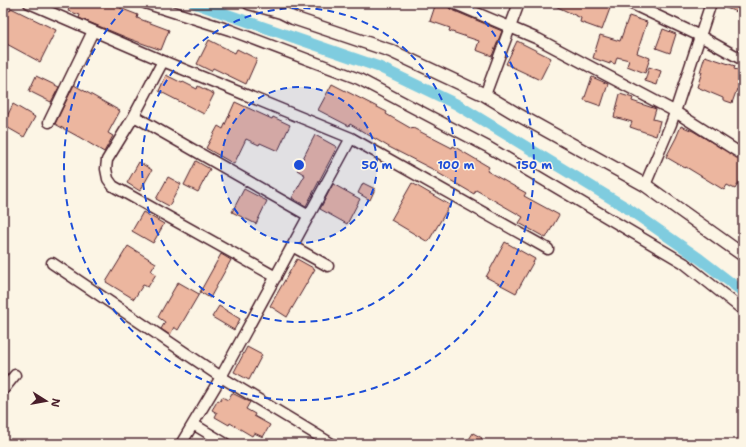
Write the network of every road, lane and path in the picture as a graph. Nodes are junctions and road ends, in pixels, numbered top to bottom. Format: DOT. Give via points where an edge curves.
graph roads {
  1 [pos="29,3"];
  2 [pos="145,3"];
  3 [pos="249,3"];
  4 [pos="453,3"];
  5 [pos="519,3"];
  6 [pos="630,3"];
  7 [pos="711,3"];
  8 [pos="284,7"];
  9 [pos="510,27"];
  10 [pos="93,32"];
  11 [pos="700,36"];
  12 [pos="743,60"];
  13 [pos="163,61"];
  14 [pos="485,95"];
  15 [pos="674,111"];
  16 [pos="134,116"];
  17 [pos="49,122"];
  18 [pos="351,138"];
  19 [pos="743,155"];
  20 [pos="646,185"];
  21 [pos="309,216"];
  22 [pos="292,246"];
  23 [pos="548,249"];
  24 [pos="743,256"];
  25 [pos="52,263"];
  26 [pos="328,266"];
  27 [pos="276,277"];
  28 [pos="743,310"];
  29 [pos="15,375"];
  30 [pos="221,377"];
  31 [pos="3,390"];
  32 [pos="193,424"];
  33 [pos="181,444"];
  34 [pos="226,444"];
  35 [pos="332,444"];
  1 -- 10 [label="street"];
  2 -- 28 [label="street" via="230,30 359,79 488,147 684,263"];
  3 -- 8 [label="street"];
  4 -- 9 [label="street"];
  5 -- 9 [label="street"];
  6 -- 11 [label="street"];
  7 -- 11 [label="street"];
  8 -- 14 [label="street" via="293,18 390,51"];
  9 -- 14 [label="street"];
  9 -- 15 [label="street" via="538,39"];
  10 -- 13 [label="street"];
  10 -- 17 [label="street"];
  11 -- 12 [label="street"];
  11 -- 15 [label="street"];
  13 -- 16 [label="street"];
  13 -- 18 [label="street"];
  14 -- 20 [label="street"];
  15 -- 19 [label="street"];
  15 -- 20 [label="street"];
  16 -- 21 [label="street"];
  16 -- 27 [label="street" via="107,160 108,179 113,186"];
  18 -- 21 [label="street"];
  18 -- 23 [label="street"];
  20 -- 24 [label="street"];
  21 -- 22 [label="street"];
  22 -- 26 [label="street"];
  22 -- 27 [label="street"];
  25 -- 30 [label="street"];
  27 -- 30 [label="street"];
  29 -- 31 [label="street"];
  30 -- 32 [label="street"];
  30 -- 35 [label="street"];
  32 -- 33 [label="street"];
  32 -- 34 [label="street"];
}
